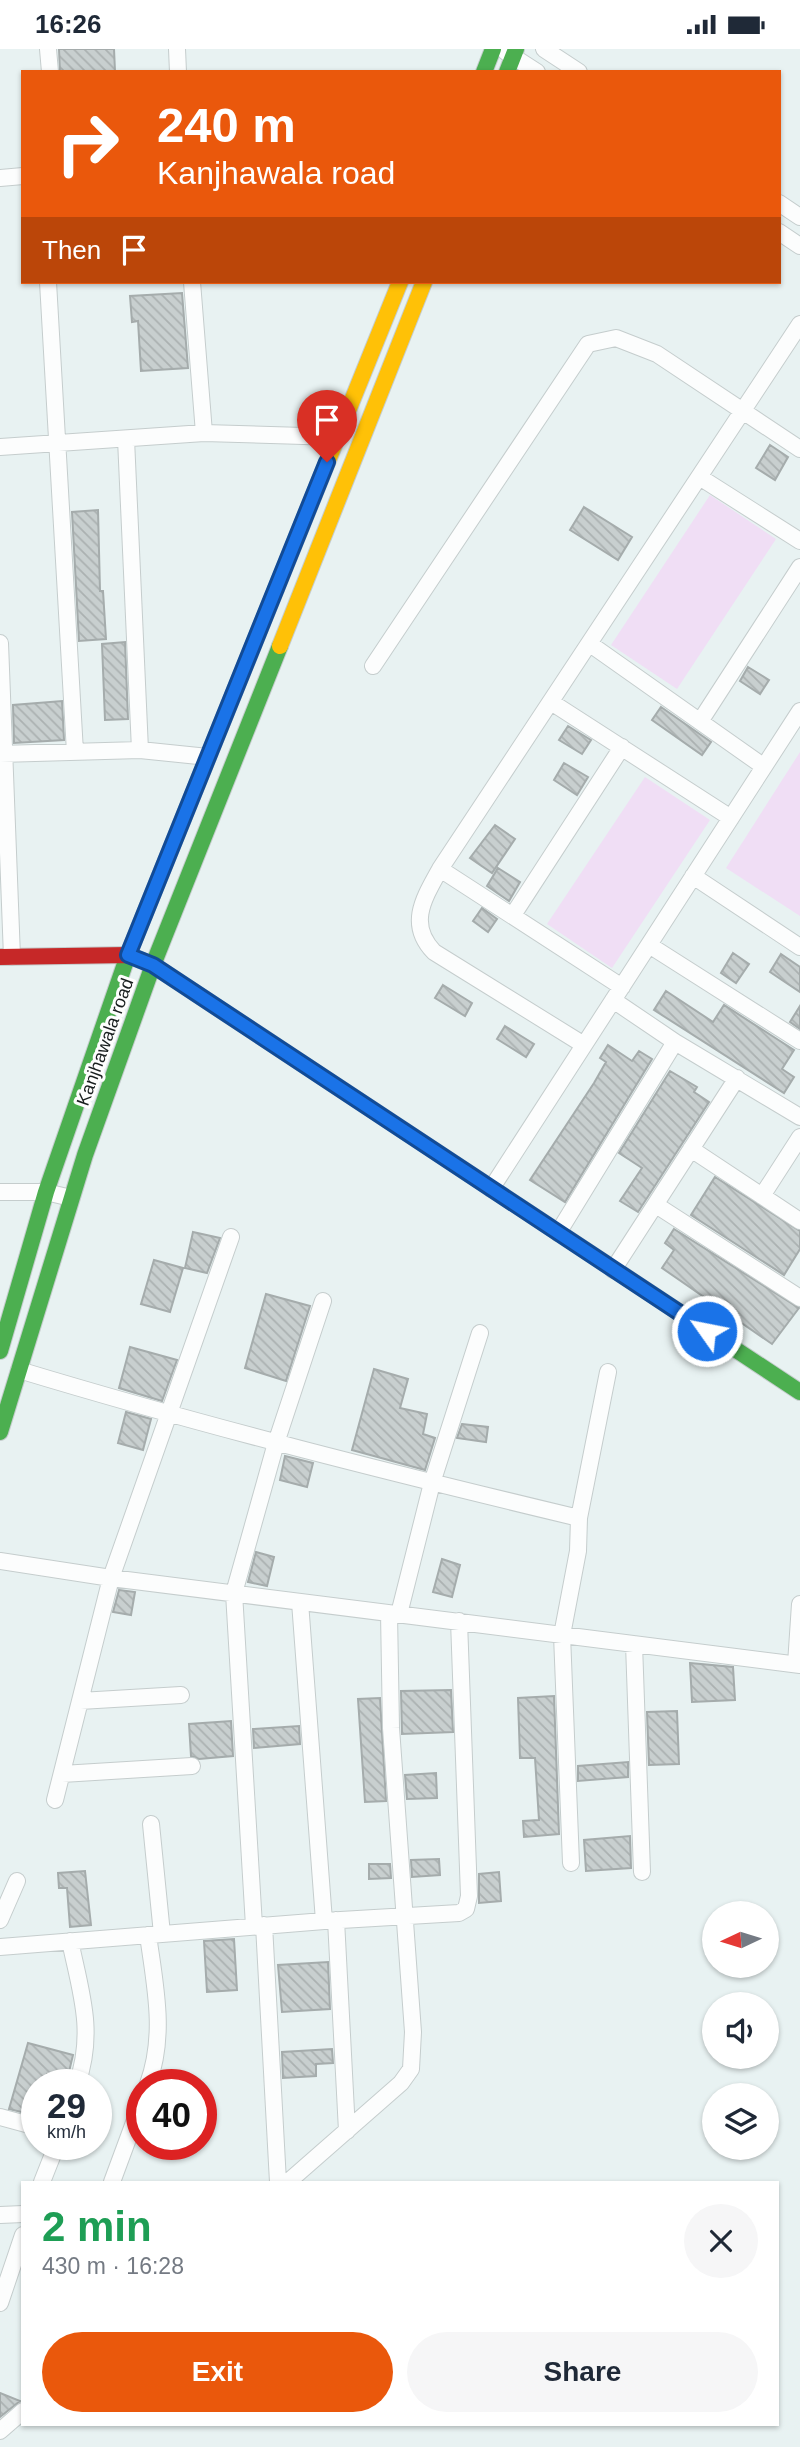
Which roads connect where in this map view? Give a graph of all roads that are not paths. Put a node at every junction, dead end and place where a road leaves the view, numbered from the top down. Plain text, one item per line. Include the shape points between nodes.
1 (48, 49) edge
2 (177, 49) edge
3 (493, 49) edge
4 (544, 49) edge
5 (509, 56) edge
6 (50, 70) edge
7 (178, 70) edge
8 (485, 70) edge
9 (534, 70) edge
10 (576, 70) edge
11 (21, 176) edge
12 (0, 178) edge
13 (781, 204) edge
14 (800, 217) edge
15 (781, 233) edge
16 (800, 246) edge
17 (48, 284) edge
18 (192, 284) edge
19 (399, 284) edge
20 (423, 284) edge
21 (800, 324) edge
22 (742, 410) junction
23 (204, 433) junction
24 (337, 437) junction
25 (126, 439) junction
26 (57, 442) junction
27 (0, 447) edge
28 (800, 449) edge
29 (701, 478) junction
30 (800, 541) edge
31 (800, 567) edge
32 (0, 643) edge
33 (590, 644) junction
34 (0, 654) edge
35 (373, 666) dead end
36 (551, 702) junction
37 (800, 711) edge
38 (701, 720) junction
39 (622, 747) junction
40 (140, 750) junction
41 (75, 752) junction
42 (1, 754) edge
43 (208, 757) junction
44 (763, 766) junction
45 (731, 818) junction
46 (440, 869) junction
47 (693, 876) junction
48 (513, 915) junction
49 (649, 945) junction
50 (800, 947) edge
51 (128, 955) junction
52 (6, 957) edge
53 (153, 965) junction
54 (617, 994) junction
55 (800, 1041) edge
56 (675, 1042) junction
57 (584, 1045) junction
58 (737, 1078) junction
59 (800, 1117) edge
60 (800, 1137) edge
61 (691, 1149) junction
62 (491, 1189) junction
63 (0, 1192) edge
64 (46, 1192) junction
65 (762, 1196) junction
66 (71, 1198) junction
67 (656, 1205) junction
68 (800, 1221) edge
69 (558, 1233) junction
70 (231, 1237) dead end
71 (614, 1270) junction
72 (800, 1299) edge
73 (323, 1301) dead end
74 (480, 1333) dead end
75 (0, 1351) edge
76 (19, 1370) junction
77 (608, 1372) dead end
78 (800, 1392) edge
79 (167, 1415) junction
80 (0, 1432) edge
81 (276, 1443) junction
82 (432, 1483) junction
83 (579, 1518) junction
84 (0, 1561) edge
85 (111, 1578) junction
86 (234, 1593) junction
87 (300, 1602) junction
88 (800, 1604) edge
89 (394, 1614) junction
90 (459, 1621) junction
91 (562, 1635) junction
92 (634, 1644) junction
93 (798, 1665) edge
94 (181, 1695) dead end
95 (80, 1701) junction
96 (192, 1766) dead end
97 (62, 1774) junction
98 (55, 1800) dead end
99 (151, 1824) dead end
100 (571, 1863) dead end
101 (642, 1872) dead end
102 (17, 1881) dead end
103 (406, 1917) junction
104 (0, 1920) edge
105 (330, 1920) junction
106 (259, 1926) junction
107 (155, 1934) junction
108 (70, 1941) junction
109 (0, 1947) edge
110 (81, 2069) edge
111 (153, 2069) edge
112 (0, 2117) edge
113 (21, 2123) edge
114 (347, 2131) junction
115 (126, 2144) edge
116 (51, 2160) edge
117 (42, 2181) edge
118 (112, 2181) edge
119 (278, 2181) edge
120 (289, 2181) edge
121 (0, 2214) edge
122 (21, 2214) edge
123 (21, 2241) edge
124 (0, 2303) edge
125 (21, 2413) edge
126 (0, 2431) edge

1 - 6 street
2 - 7 street
3 - 8 main road
4 - 10 street
5 - 9 street
11 - 12 street
13 - 14 street
15 - 16 street
17 - 26 street
18 - 23 street
19 - 24 main road, Kanjhawala road
20 - 53 main road, Kanjhawala road
21 - 22 street
22 - 28 street
22 - 29 street
22 - 35 street via 628,341 603,338 588,344
23 - 24 street
23 - 25 street
24 - 43 main road, Kanjhawala road
25 - 26 street
25 - 40 street
26 - 27 street
26 - 41 street
29 - 30 street
29 - 33 street
31 - 38 street
32 - 34 street
33 - 36 street
33 - 38 street
34 - 42 street
36 - 39 street
36 - 46 street
37 - 44 street
38 - 44 street
39 - 45 street
39 - 48 street
40 - 41 street
40 - 43 street
41 - 42 street
42 - 52 street
43 - 51 main road, Kanjhawala road
44 - 45 street
45 - 47 street
46 - 48 street
46 - 57 street via 421,904 418,919 425,942
47 - 49 street
47 - 50 street
48 - 54 street
49 - 54 street
49 - 55 street
51 - 52 main road
51 - 53 main road
51 - 64 main road, Kanjhawala road
53 - 62 main road
53 - 66 main road, Kanjhawala road
54 - 56 street
54 - 57 street
56 - 58 street
56 - 69 street
57 - 62 street
58 - 59 street
58 - 61 street
60 - 65 street
61 - 65 street
61 - 67 street
62 - 69 main road
63 - 64 street
64 - 66 street
64 - 75 main road, Kanjhawala road
65 - 68 street
66 - 76 main road, Kanjhawala road
67 - 71 street
67 - 72 street
69 - 71 main road
70 - 79 street
71 - 78 main road
73 - 81 street
74 - 82 street
76 - 79 street
76 - 80 main road, Kanjhawala road
77 - 83 street
79 - 81 street
79 - 85 street
81 - 82 street
81 - 86 street
82 - 83 street
82 - 89 street
83 - 91 street via 578,1551
84 - 85 street
85 - 86 street
85 - 95 street
86 - 87 street
86 - 106 street
87 - 89 street
87 - 105 street
88 - 93 street
89 - 90 street
89 - 103 street via 391,1728
90 - 91 street
90 - 103 street via 469,1896 466,1909 459,1913
91 - 92 street
91 - 100 street
92 - 93 street
92 - 101 street
94 - 95 street
95 - 97 street
96 - 97 street
97 - 98 street
99 - 107 street
102 - 104 street
103 - 105 street
103 - 114 street via 411,2069
105 - 106 street
105 - 114 street
106 - 107 street
106 - 119 street
107 - 108 street
107 - 111 street via 159,2035
108 - 109 street
108 - 110 street via 88,2025
112 - 113 street
114 - 120 street
115 - 118 street
116 - 117 street
121 - 122 street
123 - 124 street
125 - 126 street

